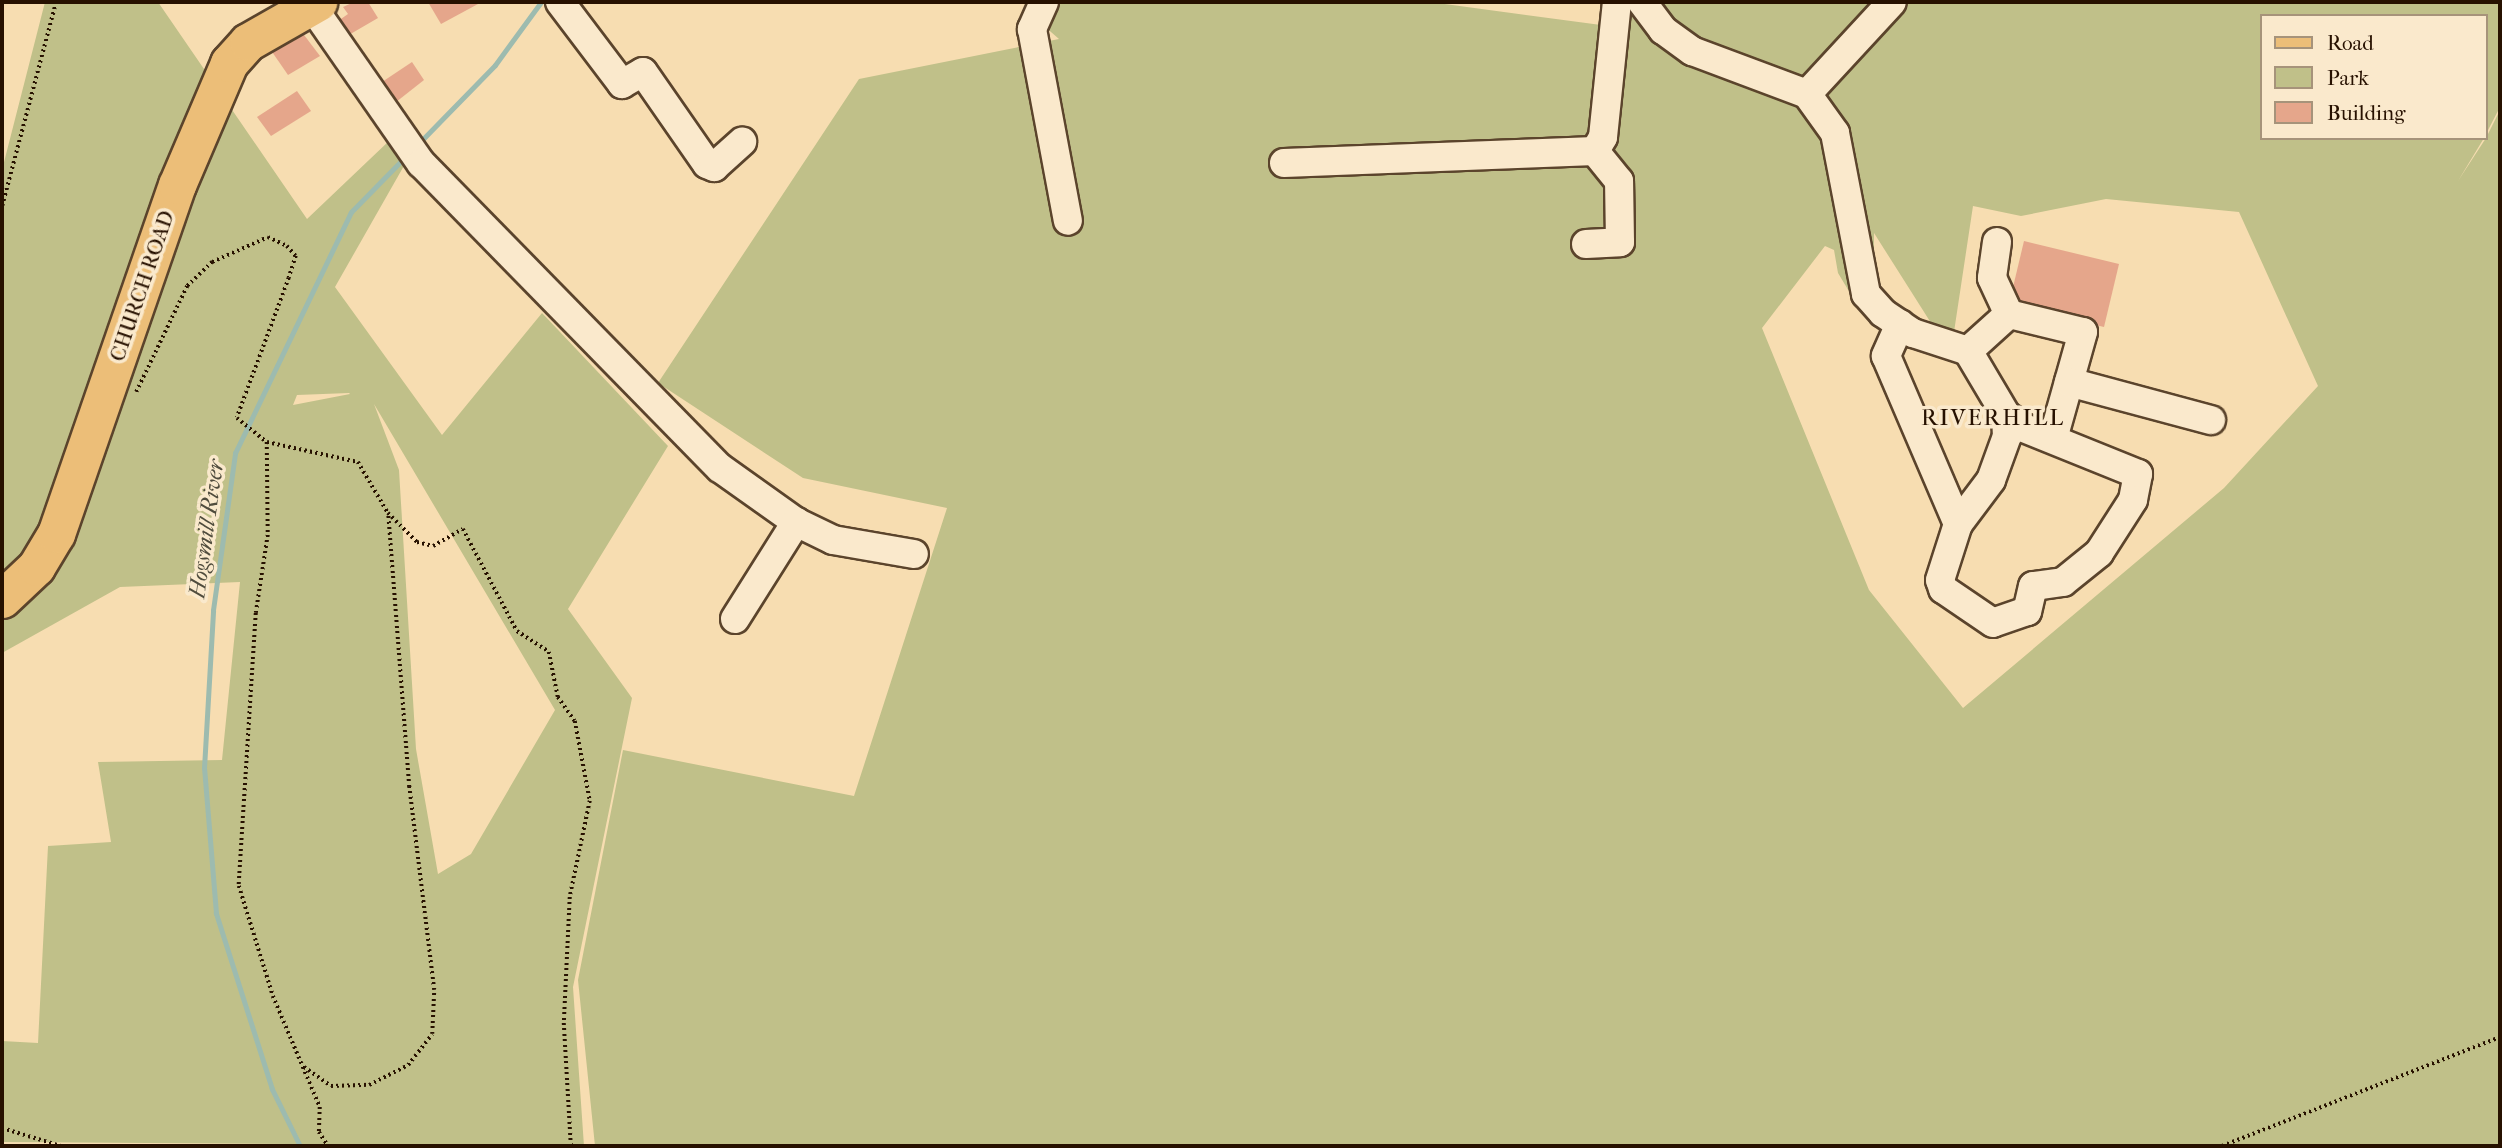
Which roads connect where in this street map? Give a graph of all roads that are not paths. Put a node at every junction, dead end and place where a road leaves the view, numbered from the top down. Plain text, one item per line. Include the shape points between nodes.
1 (1044, 2) edge
2 (1617, 2) edge
3 (1642, 2) edge
4 (1892, 2) edge
5 (314, 4) edge
6 (566, 10) edge
7 (1807, 94) junction
8 (742, 142) dead end
9 (1595, 151) junction
10 (1284, 163) dead end
11 (1068, 221) dead end
12 (1997, 242) dead end
13 (1586, 244) dead end
14 (2009, 314) junction
15 (1900, 324) junction
16 (1968, 351) junction
17 (2069, 382) junction
18 (2006, 415) junction
19 (2211, 420) dead end
20 (2053, 439) junction
21 (796, 522) junction
22 (1958, 524) junction
23 (914, 554) dead end
24 (2, 599) edge
25 (736, 619) dead end

1 - 11 street via 1032,29
2 - 9 street via 1603,137
3 - 7 street via 1663,30 1703,57
4 - 7 street via 1853,51
5 - 21 street via 384,119 421,163 720,468
5 - 24 main road, CHURCH ROAD via 248,42 229,63 177,185 56,534 36,567
6 - 8 street via 622,84 643,72 707,164 715,167
7 - 15 street via 1836,133 1846,164 1866,294
9 - 10 street
9 - 13 street via 1619,181 1620,242
12 - 14 street via 1992,278
14 - 16 street
14 - 17 street via 2083,332
15 - 16 street
15 - 22 street via 1886,356
16 - 18 street
17 - 19 street
17 - 20 street
18 - 20 street
18 - 22 street via 2007,436 1991,480
20 - 22 street via 2138,474 2133,500 2099,553 2063,582 2033,586 2027,611 1993,623 1943,589 1940,580
21 - 23 street via 833,540
21 - 25 street

